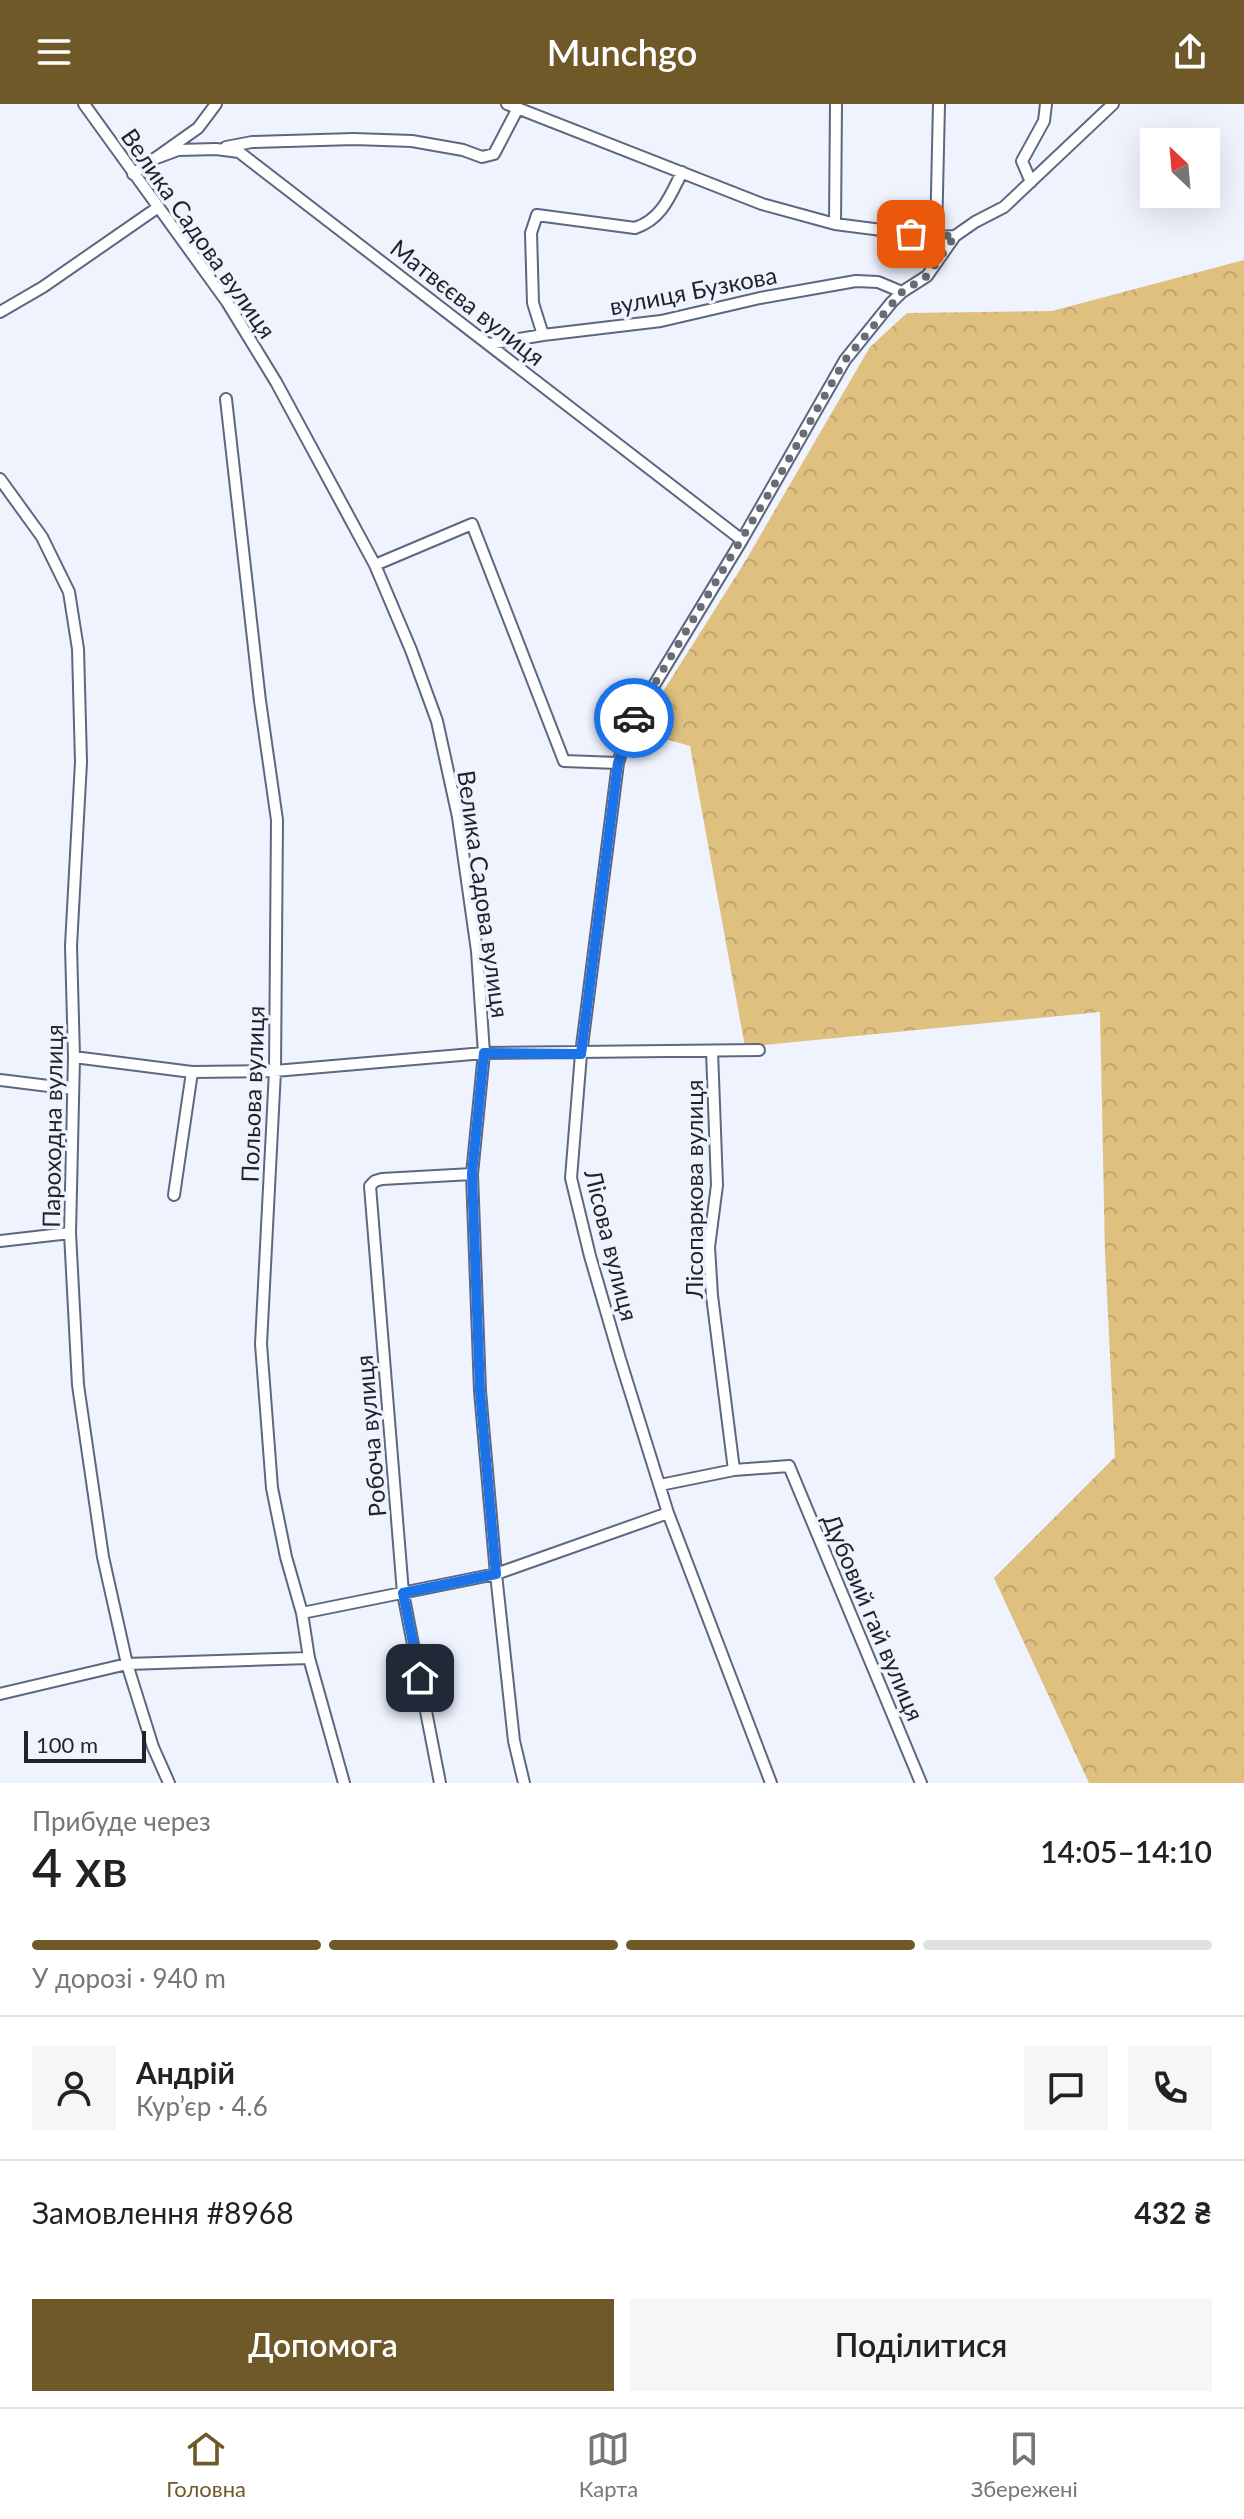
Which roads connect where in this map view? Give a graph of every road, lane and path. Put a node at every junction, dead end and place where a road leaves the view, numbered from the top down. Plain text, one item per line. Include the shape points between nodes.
1 (84, 104) edge
2 (216, 104) edge
3 (836, 104) edge
4 (939, 104) edge
5 (1046, 104) edge
6 (1113, 104) edge
7 (513, 106) edge
8 (216, 149) junction
9 (151, 160) junction
10 (682, 172) junction
11 (133, 174) junction
12 (1031, 182) junction
13 (157, 208) junction
14 (835, 224) junction
15 (955, 236) junction
16 (936, 237) junction
17 (902, 292) junction
18 (0, 312) edge
19 (543, 335) junction
20 (489, 344) junction
21 (226, 399) dead end
22 (0, 479) edge
23 (742, 540) junction
24 (375, 565) junction
25 (618, 763) junction
26 (759, 1050) dead end
27 (712, 1051) junction
28 (484, 1053) junction
29 (581, 1054) junction
30 (74, 1057) junction
31 (275, 1071) junction
32 (192, 1072) junction
33 (0, 1080) edge
34 (73, 1089) junction
35 (472, 1174) junction
36 (174, 1195) dead end
37 (70, 1233) junction
38 (0, 1241) edge
39 (734, 1470) junction
40 (660, 1485) junction
41 (668, 1513) junction
42 (496, 1574) junction
43 (403, 1593) junction
44 (302, 1613) junction
45 (309, 1658) junction
46 (127, 1664) junction
47 (0, 1694) edge
48 (169, 1783) edge
49 (344, 1783) edge
50 (440, 1783) edge
51 (524, 1783) edge
52 (771, 1783) edge
53 (921, 1783) edge

1 - 11 street, Велика Садова вулиця
2 - 9 street via 198,128
3 - 14 street
4 - 16 street
5 - 12 street via 1044,121 1022,161
6 - 12 street, Лісова вулиця
7 - 8 street via 494,154 482,157 412,141 354,139 252,142
7 - 10 street
8 - 9 street, Матвєєва вулиця via 178,150
8 - 20 street, Матвєєва вулиця via 239,152
9 - 11 street
10 - 14 street via 762,204
10 - 19 street via 664,207 635,228 537,215 531,233 533,303
11 - 13 street, Велика Садова вулиця
12 - 15 street, Лісова вулиця via 1004,207
13 - 18 street
13 - 24 street, Велика Садова вулиця via 276,382
14 - 16 street
15 - 16 street
15 - 17 street, Лісова вулиця via 927,276
17 - 19 street, вулиця Бузкова via 878,282 856,281 661,321
17 - 23 street, Лісова вулиця via 845,360
19 - 20 street, вулиця Бузкова
20 - 23 street, Матвєєва вулиця
21 - 31 street, Польова вулиця via 277,820
22 - 30 street, Пароходна вулиця via 42,537 69,592 78,649 81,762 71,946
23 - 25 street, Лісова вулиця via 630,725
24 - 25 street via 472,524 564,761
24 - 28 street, Велика Садова вулиця via 437,721 477,951
25 - 29 street, Лісова вулиця
26 - 27 street
27 - 29 street
27 - 39 street, Лісопаркова вулиця via 717,1185 709,1247
28 - 29 street
28 - 31 street
28 - 35 street, Велика Садова вулиця
29 - 40 street, Лісова вулиця via 571,1178
30 - 32 street
30 - 34 street, Пароходна вулиця
31 - 32 street
31 - 44 street, Польова вулиця via 261,1344 272,1488
32 - 36 street
33 - 34 street
34 - 37 street, Пароходна вулиця
35 - 42 street, Велика Садова вулиця via 480,1391
35 - 43 street, Робоча вулиця via 382,1179 370,1186
37 - 38 street
37 - 46 street, Пароходна вулиця via 78,1385 103,1557
39 - 40 street
39 - 53 street, Дубовий гай вулиця via 789,1466
40 - 41 street, Лісова вулиця
41 - 42 street
41 - 52 street, Лісова вулиця
42 - 43 street
42 - 51 street, Велика Садова вулиця via 514,1741
43 - 44 street
43 - 50 street, Робоча вулиця
44 - 45 street, Польова вулиця
45 - 46 street
45 - 49 street, Польова вулиця
46 - 47 street
46 - 48 street, Пароходна вулиця

